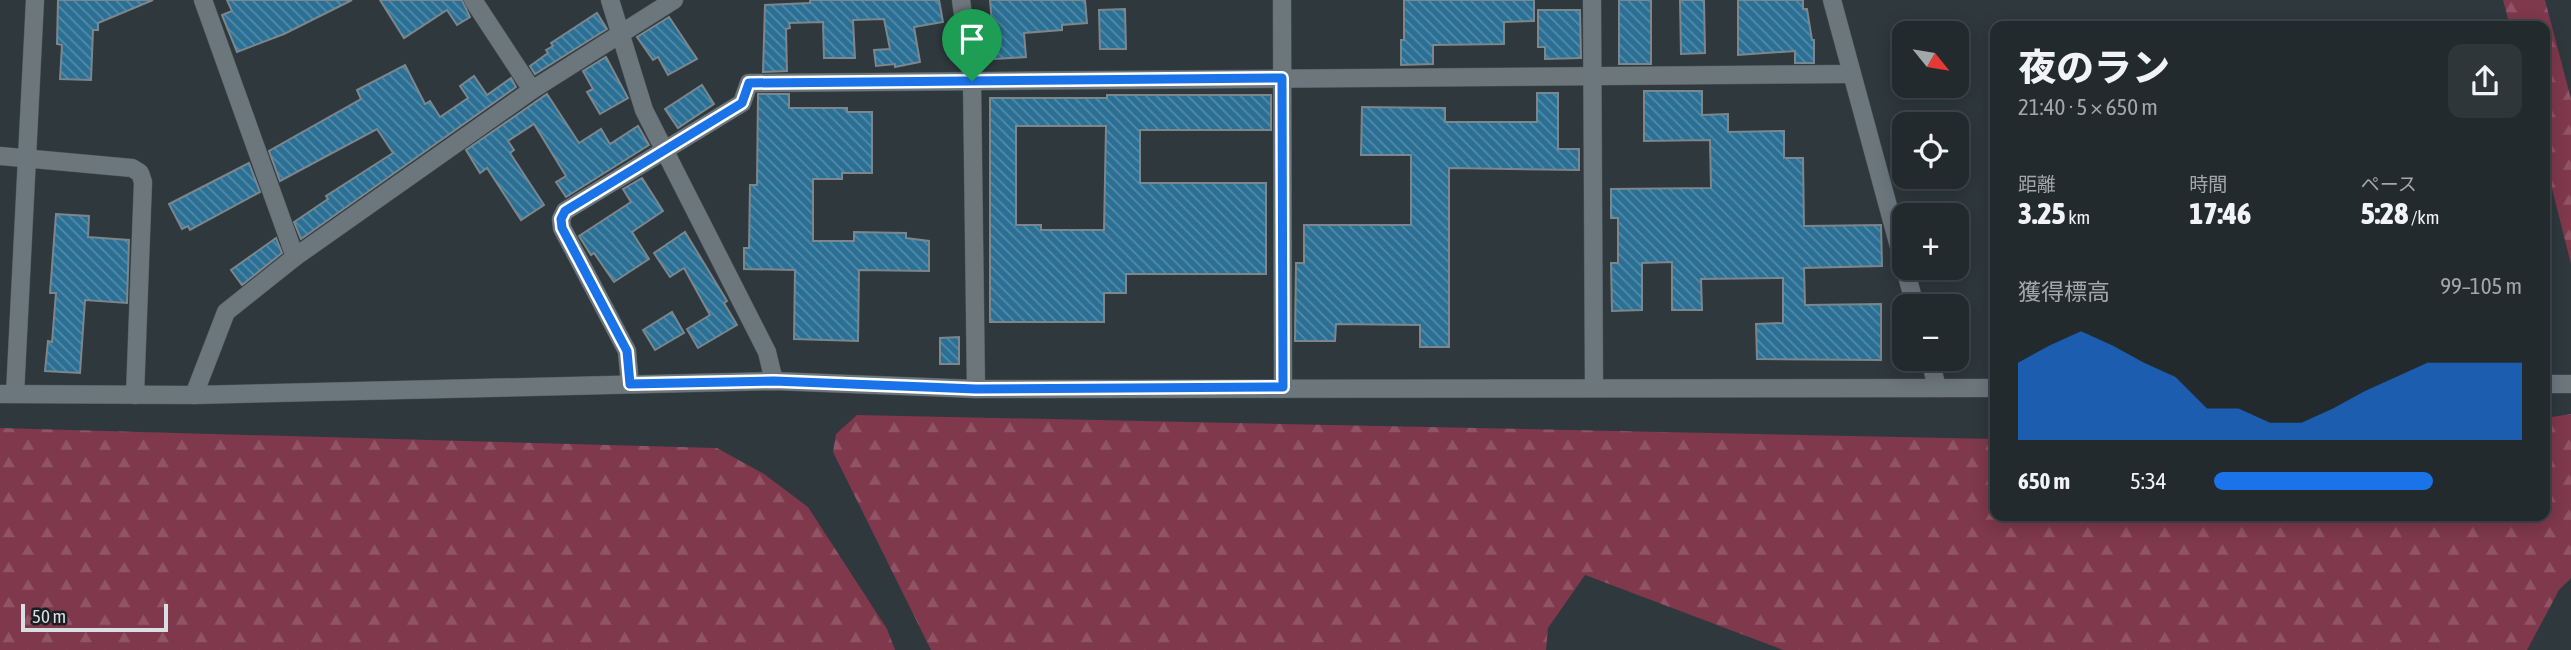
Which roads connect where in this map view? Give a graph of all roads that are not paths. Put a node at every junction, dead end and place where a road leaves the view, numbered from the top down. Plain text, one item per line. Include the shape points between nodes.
1 (35, 0) edge
2 (203, 0) edge
3 (473, 0) edge
4 (610, 0) edge
5 (674, 0) edge
6 (961, 0) edge
7 (1282, 0) edge
8 (1592, 0) edge
9 (1832, 0) edge
10 (621, 35) junction
11 (1852, 74) junction
12 (1592, 76) junction
13 (1282, 78) junction
14 (972, 81) junction
15 (532, 90) junction
16 (663, 152) junction
17 (0, 156) edge
18 (26, 158) junction
19 (1892, 222) edge
20 (295, 257) junction
21 (1933, 371) edge
22 (774, 381) junction
23 (630, 384) junction
24 (2550, 384) edge
25 (2571, 384) edge
26 (1283, 387) junction
27 (1594, 387) junction
28 (1937, 387) junction
29 (1990, 388) edge
30 (976, 389) junction
31 (8, 394) edge
32 (135, 395) junction
33 (194, 395) junction

1 - 18 street
2 - 20 street
3 - 15 street
4 - 10 street
5 - 10 street
6 - 14 street
7 - 13 street
8 - 12 street
9 - 11 street
10 - 15 street
10 - 16 street via 639,98
11 - 12 street
11 - 19 street
12 - 13 street
12 - 27 street
13 - 14 street
13 - 26 street
14 - 16 street via 749,83 742,103
14 - 30 street
15 - 20 street
16 - 22 street via 767,352
16 - 23 street via 565,211 561,219 627,351
17 - 18 street
18 - 31 street
18 - 32 street via 132,168 140,173
20 - 33 street via 226,312
21 - 28 street
22 - 23 street
22 - 30 street
23 - 33 street
24 - 25 street
26 - 27 street
26 - 30 street
27 - 28 street
28 - 29 street
31 - 32 street
32 - 33 street

